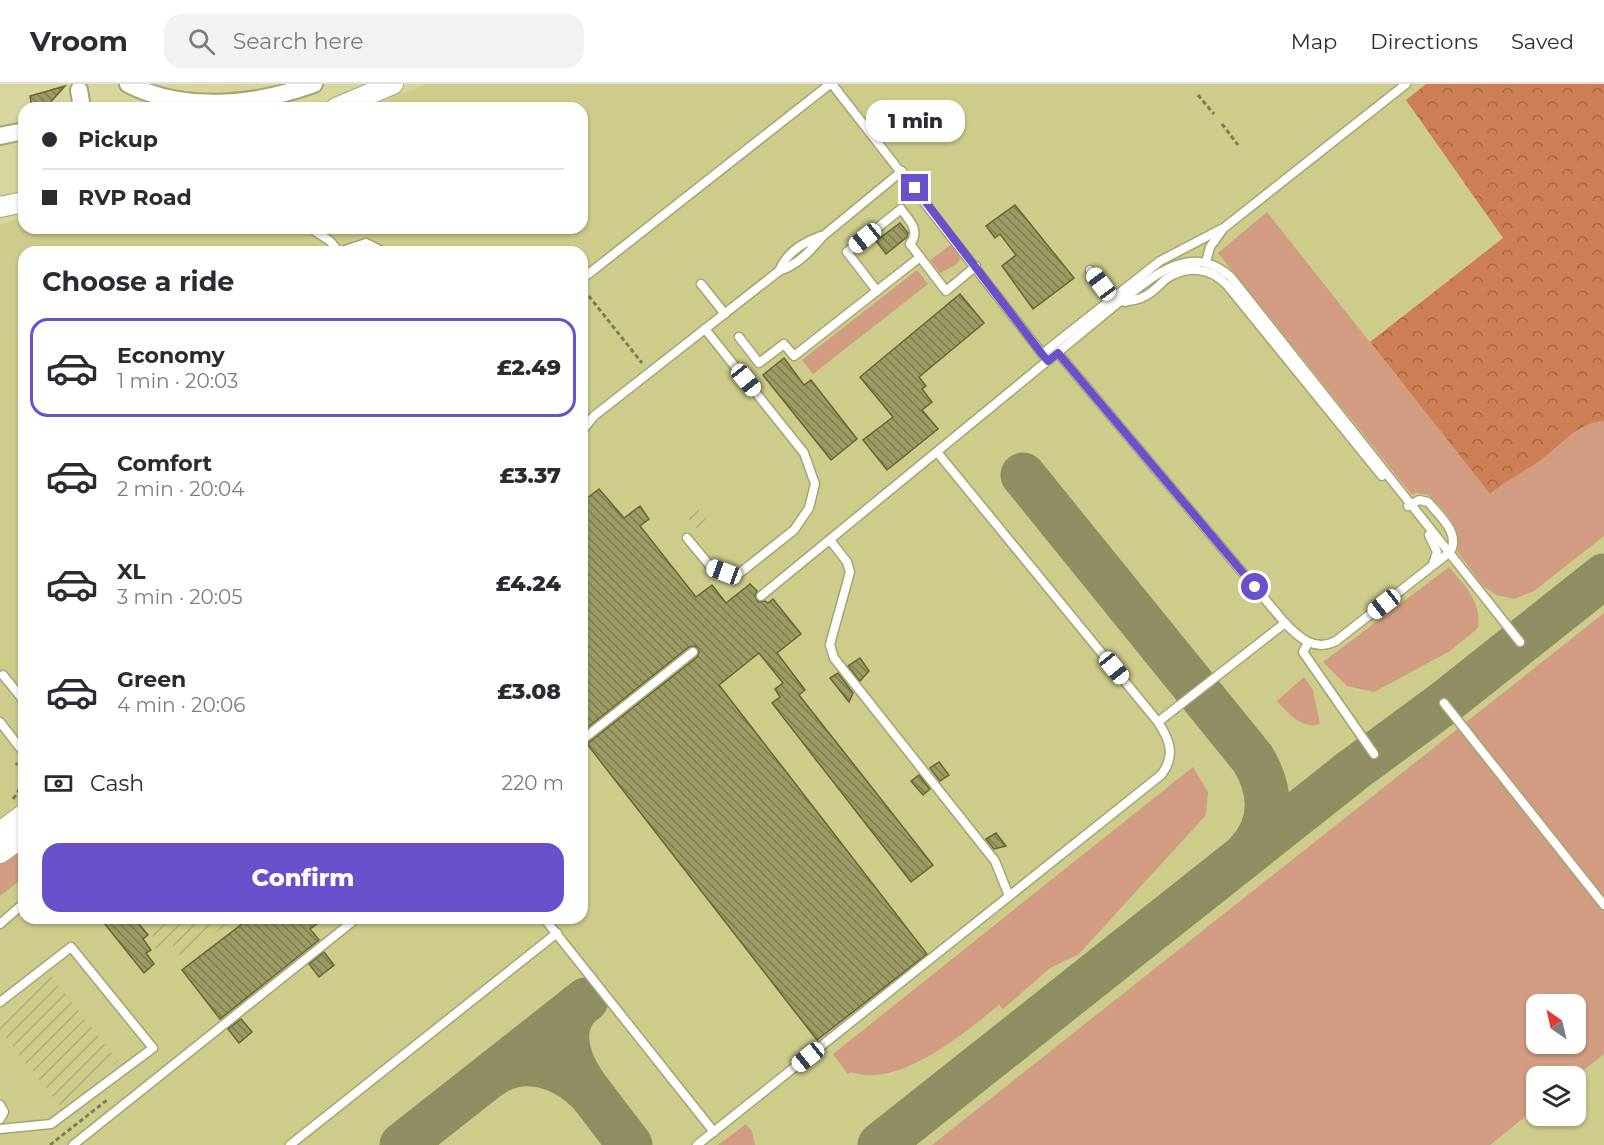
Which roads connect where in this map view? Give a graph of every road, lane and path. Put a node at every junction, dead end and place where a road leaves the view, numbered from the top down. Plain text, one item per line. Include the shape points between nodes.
1 (128, 84) edge
2 (314, 84) edge
3 (393, 84) edge
4 (831, 84) edge
5 (1406, 84) edge
6 (79, 90) dead end
7 (1198, 95) dead end
8 (81, 102) edge
9 (200, 102) edge
10 (264, 102) edge
11 (350, 102) edge
12 (1214, 114) dead end
13 (1222, 124) dead end
14 (18, 132) edge
15 (0, 136) edge
16 (1238, 145) dead end
17 (902, 171) junction
18 (18, 203) edge
19 (0, 207) edge
20 (1225, 227) junction
21 (319, 234) edge
22 (334, 246) edge
23 (357, 246) edge
24 (372, 246) edge
25 (920, 257) junction
26 (1206, 262) junction
27 (976, 266) junction
28 (1090, 270) dead end
29 (588, 274) edge
30 (701, 284) dead end
31 (877, 291) junction
32 (588, 295) edge
33 (1115, 300) junction
34 (725, 314) junction
35 (705, 329) junction
36 (739, 337) dead end
37 (1058, 353) junction
38 (1045, 358) junction
39 (643, 364) dead end
40 (588, 424) edge
41 (938, 452) junction
42 (1409, 505) junction
43 (687, 538) dead end
44 (830, 540) junction
45 (1450, 552) junction
46 (1431, 567) junction
47 (761, 596) dead end
48 (1285, 623) junction
49 (1308, 642) junction
50 (1521, 642) dead end
51 (693, 652) dead end
52 (3, 675) dead end
53 (18, 694) edge
54 (1444, 703) dead end
55 (0, 722) edge
56 (1158, 722) junction
57 (588, 735) edge
58 (18, 744) edge
59 (1374, 754) dead end
60 (18, 789) edge
61 (6, 805) dead end
62 (18, 818) edge
63 (0, 832) edge
64 (18, 840) edge
65 (0, 853) edge
66 (1009, 896) junction
67 (1604, 905) edge
68 (18, 908) edge
69 (0, 924) edge
70 (349, 924) edge
71 (549, 924) edge
72 (557, 933) junction
73 (0, 1002) edge
74 (0, 1105) edge
75 (0, 1119) edge
76 (0, 1129) edge
77 (714, 1132) junction
78 (73, 1145) edge
79 (290, 1145) edge
80 (697, 1145) edge

1 - 9 street via 179,101
2 - 10 street
3 - 11 street
4 - 17 lane
4 - 29 lane
5 - 20 lane
6 - 8 street
7 - 12 path
13 - 16 path
14 - 15 street
17 - 27 lane
17 - 34 lane via 823,236 807,241 783,260 779,271
18 - 19 street
20 - 26 lane via 1210,247
20 - 33 lane via 1160,261
21 - 22 lane
23 - 24 lane
25 - 27 lane via 946,291
25 - 31 lane
25 - 31 lane via 910,244 915,229 901,209 847,252
26 - 33 lane via 1170,266
26 - 42 lane via 1230,276
27 - 38 lane
28 - 33 lane
30 - 34 lane
31 - 36 lane via 794,356 784,344 759,363
32 - 39 path
33 - 37 lane
33 - 38 lane
33 - 42 lane via 1145,297 1183,271 1214,273
34 - 35 lane
35 - 40 lane
35 - 43 lane via 804,453 815,484 809,508 794,530 736,576 711,567
37 - 38 lane
37 - 48 lane
38 - 41 lane
41 - 44 lane
41 - 56 lane
42 - 45 lane
42 - 45 lane via 1419,500 1428,502 1453,537
42 - 46 lane via 1436,544
44 - 47 lane
44 - 66 lane via 850,572 830,645 834,658 994,861
45 - 46 lane
45 - 50 lane
46 - 49 lane via 1336,641 1324,645
48 - 49 lane
48 - 56 lane
49 - 59 lane via 1303,652
51 - 57 lane
52 - 53 lane
54 - 67 lane
55 - 58 lane
56 - 66 lane via 1170,747 1168,766 1161,775
60 - 61 path
62 - 63 street
64 - 65 street
66 - 77 lane
68 - 69 lane
70 - 78 lane
71 - 72 lane
72 - 77 lane
72 - 79 lane
73 - 76 lane via 71,947 153,1048 51,1124
74 - 75 lane via 4,1112
77 - 80 lane

